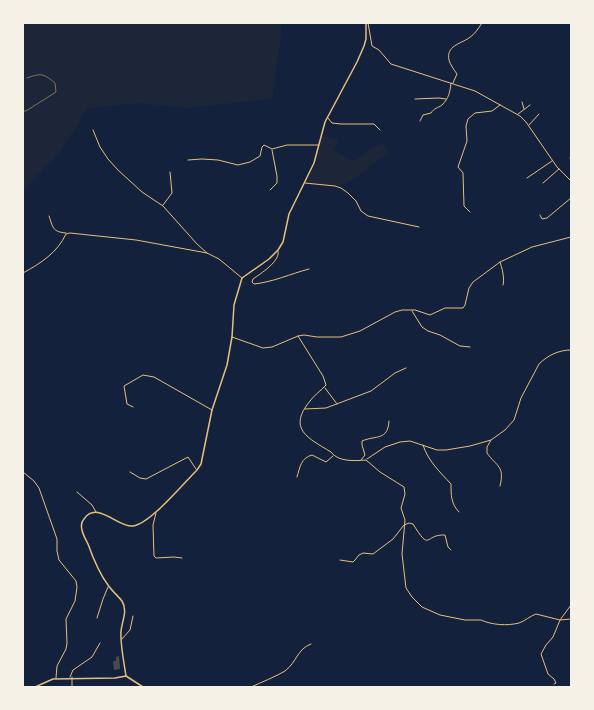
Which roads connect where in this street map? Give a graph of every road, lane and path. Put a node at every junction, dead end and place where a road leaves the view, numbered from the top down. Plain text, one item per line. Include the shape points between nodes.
1 (367, 23) edge
2 (482, 23) edge
3 (27, 78) dead end
4 (451, 82) junction
5 (453, 83) junction
6 (415, 99) dead end
7 (446, 99) junction
8 (522, 102) dead end
9 (501, 104) junction
10 (530, 105) dead end
11 (524, 109) junction
12 (23, 111) edge
13 (539, 114) dead end
14 (518, 115) junction
15 (328, 117) junction
16 (420, 122) dead end
17 (528, 125) junction
18 (93, 130) dead end
19 (380, 130) dead end
20 (319, 145) junction
21 (272, 149) junction
22 (570, 158) edge
23 (188, 160) dead end
24 (571, 160) edge
25 (552, 161) junction
26 (559, 169) junction
27 (170, 172) dead end
28 (527, 178) dead end
29 (571, 181) edge
30 (305, 183) junction
31 (543, 183) dead end
32 (270, 190) dead end
33 (571, 198) edge
34 (163, 206) junction
35 (470, 212) dead end
36 (540, 215) dead end
37 (49, 216) dead end
38 (419, 227) dead end
39 (66, 234) junction
40 (571, 237) edge
41 (278, 250) junction
42 (207, 253) junction
43 (500, 262) junction
44 (309, 269) dead end
45 (23, 273) edge
46 (242, 278) junction
47 (503, 285) dead end
48 (411, 310) junction
49 (298, 336) junction
50 (232, 337) junction
51 (470, 347) dead end
52 (571, 350) edge
53 (406, 368) dead end
54 (324, 388) junction
55 (338, 404) junction
56 (133, 407) dead end
57 (304, 409) junction
58 (212, 410) junction
59 (390, 421) dead end
60 (491, 440) junction
61 (423, 444) junction
62 (333, 456) junction
63 (361, 460) junction
64 (366, 460) junction
65 (197, 470) junction
66 (23, 472) edge
67 (130, 472) dead end
68 (297, 477) dead end
69 (500, 486) dead end
70 (77, 492) dead end
71 (96, 512) junction
72 (156, 512) junction
73 (459, 512) dead end
74 (404, 525) junction
75 (451, 550) dead end
76 (182, 558) dead end
77 (340, 560) dead end
78 (109, 587) junction
79 (571, 605) edge
80 (133, 616) dead end
81 (97, 618) dead end
82 (571, 619) edge
83 (560, 620) junction
84 (122, 640) junction
85 (100, 643) dead end
86 (312, 644) dead end
87 (126, 676) junction
88 (71, 677) junction
89 (56, 678) junction
90 (554, 684) dead end
91 (35, 687) edge
92 (72, 687) edge
93 (143, 687) edge
94 (251, 687) edge

1 - 4 street via 372,46 391,64
1 - 15 street via 364,46
2 - 5 street via 475,33 449,52 449,60 457,74
3 - 12 path via 40,74 46,76 55,83 56,92
4 - 5 street
4 - 7 street via 450,93
5 - 9 street
6 - 7 street
7 - 16 street via 431,113 423,115
8 - 11 street
9 - 14 street
9 - 35 street via 492,111 475,113 468,119 467,141 458,167 463,173 464,206
10 - 11 street
11 - 14 street
13 - 17 street
14 - 17 street
15 - 19 street via 332,123 374,124
15 - 20 street
17 - 25 street
18 - 34 street via 108,159 142,192
20 - 21 street via 287,145
20 - 30 street
21 - 23 street via 264,145 258,159 238,165 218,160
21 - 32 street via 277,176
22 - 24 street
25 - 26 street
25 - 28 street
26 - 29 street
26 - 31 street
27 - 34 street via 172,193
30 - 38 street via 341,188 368,216
30 - 41 street via 289,214 283,242
33 - 36 street via 547,218 542,219
34 - 42 street
37 - 39 street via 54,230
39 - 42 street via 136,240
39 - 45 street via 63,241 45,260
40 - 43 street via 532,247
41 - 44 street via 278,257 253,279 254,284 268,283
41 - 46 street via 269,260
42 - 46 street via 219,259
43 - 47 street via 504,277
43 - 48 street via 473,282 463,308 445,308 430,315
46 - 50 street via 234,305
48 - 49 street via 395,312 360,331 341,337
48 - 51 street via 422,327 428,331 460,346
49 - 50 street via 263,348
49 - 54 street via 323,376 326,385
50 - 58 street via 227,365
52 - 60 street via 561,350 539,364 521,398 514,420
53 - 55 street via 371,391
54 - 55 street
54 - 57 street
55 - 57 street via 326,408
56 - 58 street via 126,404 124,386 143,375 154,377
57 - 62 street via 299,421 301,431
58 - 65 street via 202,459
59 - 63 street via 384,436 362,441 366,455
60 - 61 street via 446,450 437,450
60 - 69 street via 487,453 502,472
61 - 64 street via 410,440 400,442 385,447
61 - 73 street via 432,463 451,484 454,507
62 - 63 street
62 - 68 street via 326,462 312,455 306,456
63 - 64 street
64 - 74 street via 404,487 405,494 400,508 405,520
65 - 67 street via 188,457 146,479
65 - 72 street
66 - 89 street via 39,488 57,539 59,560 76,581 77,587 75,601 66,619 67,644 57,666
70 - 71 street
71 - 72 street via 133,526 142,524
71 - 78 street via 84,517 81,523 82,530
72 - 76 street via 153,525 154,556
74 - 75 street via 414,524 425,541 445,535
74 - 77 street via 393,539 373,554 363,553 353,562
74 - 83 street via 402,554 406,588 422,607 448,618 481,620 502,625 520,622 536,614
78 - 81 street
78 - 84 street via 122,602 125,610
79 - 83 street
80 - 84 street via 130,630
82 - 83 street
83 - 90 street via 553,637 541,654 548,674 556,683
84 - 87 street
85 - 88 street via 92,657 73,670
86 - 94 street via 301,649 285,671
87 - 88 street
87 - 93 street
88 - 89 street
88 - 92 street
89 - 91 street

